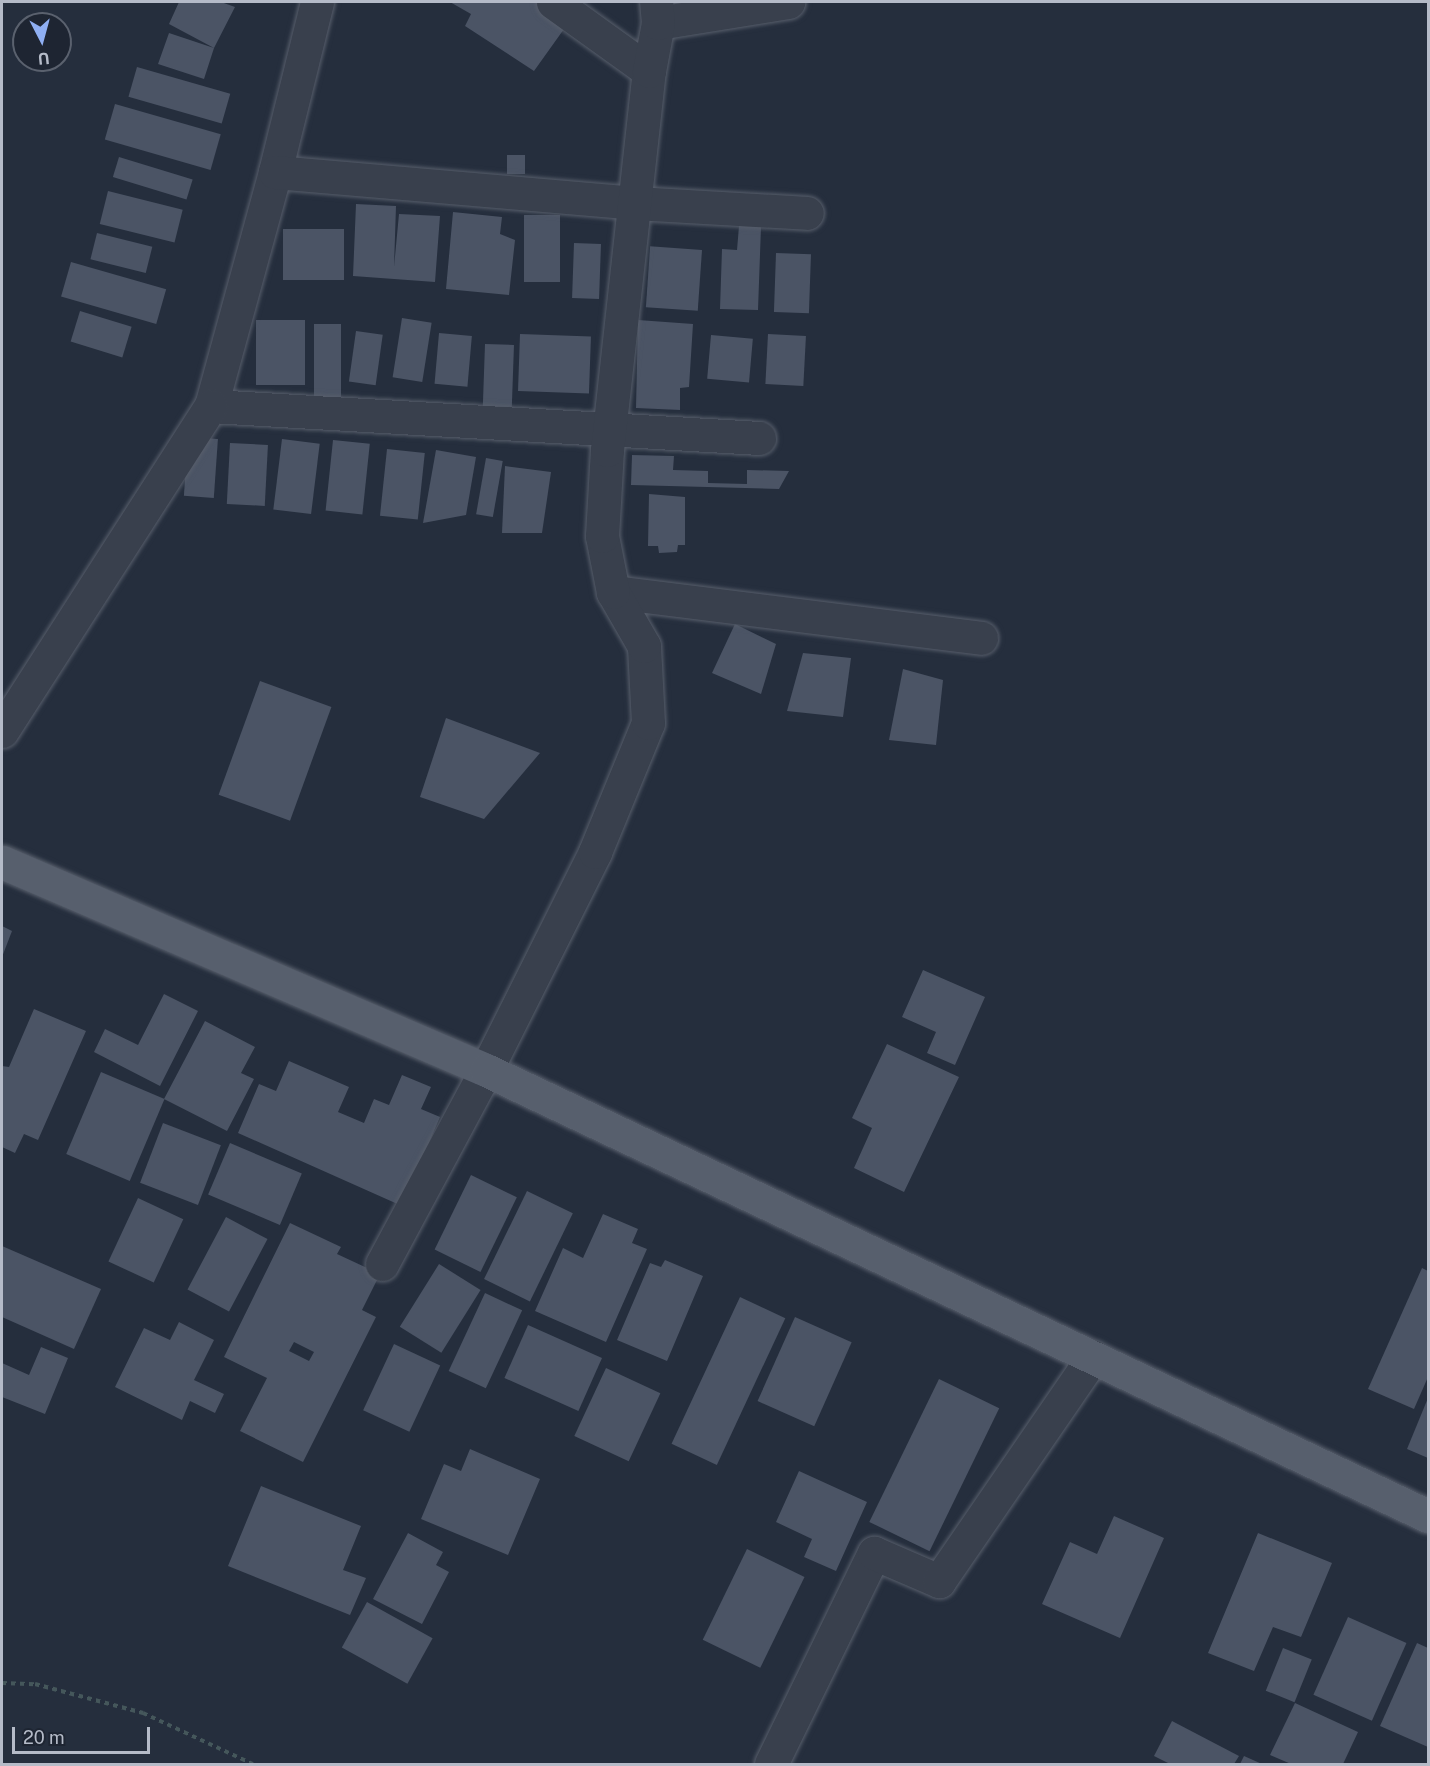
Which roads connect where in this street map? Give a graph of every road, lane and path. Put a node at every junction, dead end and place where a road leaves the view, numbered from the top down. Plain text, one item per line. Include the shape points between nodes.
1 (317, 2) edge
2 (553, 2) edge
3 (788, 2) edge
4 (657, 12) edge
5 (649, 71) junction
6 (275, 172) junction
7 (635, 203) junction
8 (807, 213) dead end
9 (211, 405) junction
10 (610, 428) junction
11 (759, 438) dead end
12 (613, 592) junction
13 (981, 638) dead end
14 (2, 731) edge
15 (2, 862) edge
16 (486, 1070) junction
17 (382, 1264) dead end
18 (1093, 1357) junction
19 (1428, 1516) edge
20 (2, 1683) edge
21 (253, 1764) edge
22 (771, 1764) edge

1 - 6 street
2 - 5 street
3 - 4 street
4 - 5 street
5 - 7 street
6 - 7 street
6 - 9 street
7 - 8 street
7 - 10 street
9 - 10 street
9 - 14 street
10 - 11 street
10 - 12 street via 602,536
12 - 13 street
12 - 16 street via 645,646 648,723 595,852
15 - 16 main road
16 - 17 street
16 - 18 main road
18 - 19 main road
18 - 22 street via 939,1581 874,1553
20 - 21 path via 35,1684 143,1713

